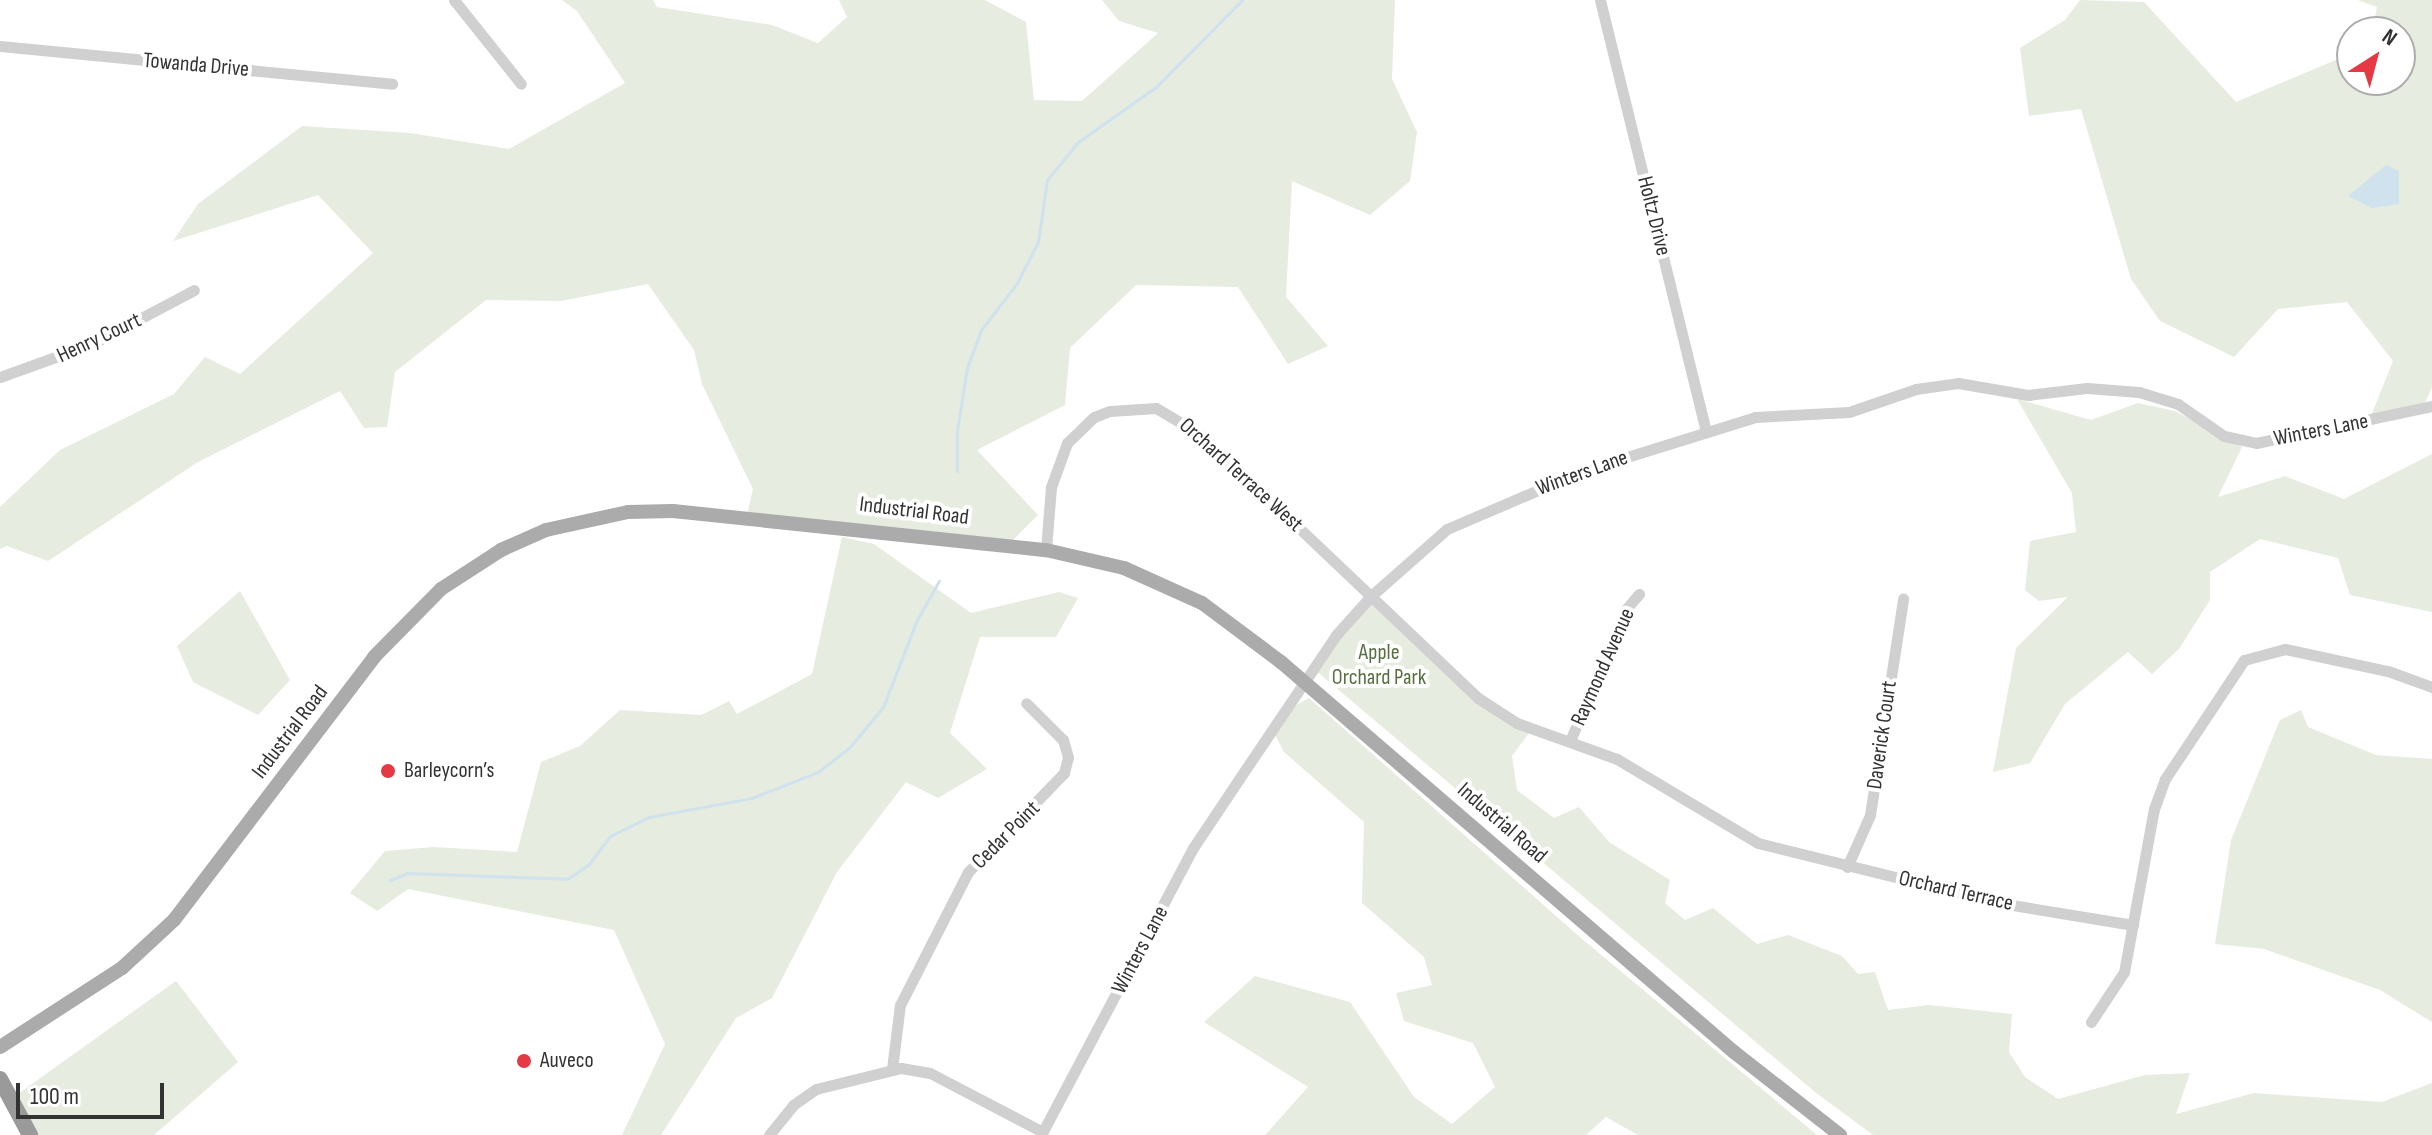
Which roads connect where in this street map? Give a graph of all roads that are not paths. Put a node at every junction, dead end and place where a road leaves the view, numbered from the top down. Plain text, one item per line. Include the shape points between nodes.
1 (454, 0) edge
2 (1600, 0) edge
3 (0, 46) edge
4 (392, 84) dead end
5 (521, 84) dead end
6 (194, 290) dead end
7 (0, 377) edge
8 (2432, 406) edge
9 (1706, 432) junction
10 (1046, 550) junction
11 (1639, 594) dead end
12 (1371, 596) junction
13 (1903, 599) dead end
14 (2432, 687) edge
15 (1026, 703) dead end
16 (1570, 741) junction
17 (1847, 867) junction
18 (2133, 925) junction
19 (2091, 1022) dead end
20 (0, 1047) edge
21 (892, 1069) junction
22 (0, 1079) edge
23 (1042, 1133) edge
24 (30, 1135) edge
25 (769, 1135) edge
26 (1840, 1135) edge

1 - 5 street
2 - 9 street, Holtz Drive
3 - 4 street, Towanda Drive
6 - 7 street, Henry Court via 94,343
8 - 9 street, Winters Lane via 2256,443 2224,436 2178,404 2139,392 2087,388 2028,395 1958,383 1916,389 1849,412 1755,417
9 - 12 street, Winters Lane via 1594,466 1476,515 1432,540
10 - 12 street, Orchard Terrace West via 1051,487 1067,443 1094,417 1156,408 1200,434
10 - 20 main road, Industrial Road via 673,511 602,516 524,539 458,576 396,631 158,936 107,979
10 - 26 main road, Industrial Road via 1147,577 1235,626 1734,1052
11 - 16 street, Raymond Avenue via 1626,609
12 - 16 street, Orchard Terrace via 1491,708
12 - 23 street, Winters Lane via 1326,649 1193,848
13 - 17 street, Daverick Court via 1870,815
14 - 18 street via 2388,671 2285,649 2244,660 2165,779 2154,809
15 - 21 street, Cedar Point via 1063,740 1068,757 1064,773 968,872 900,1005
16 - 17 street, Orchard Terrace via 1617,759 1758,843
17 - 18 street, Orchard Terrace via 2000,903
18 - 19 street via 2121,979
21 - 23 street via 930,1073
21 - 25 street via 803,1097
22 - 24 highway

